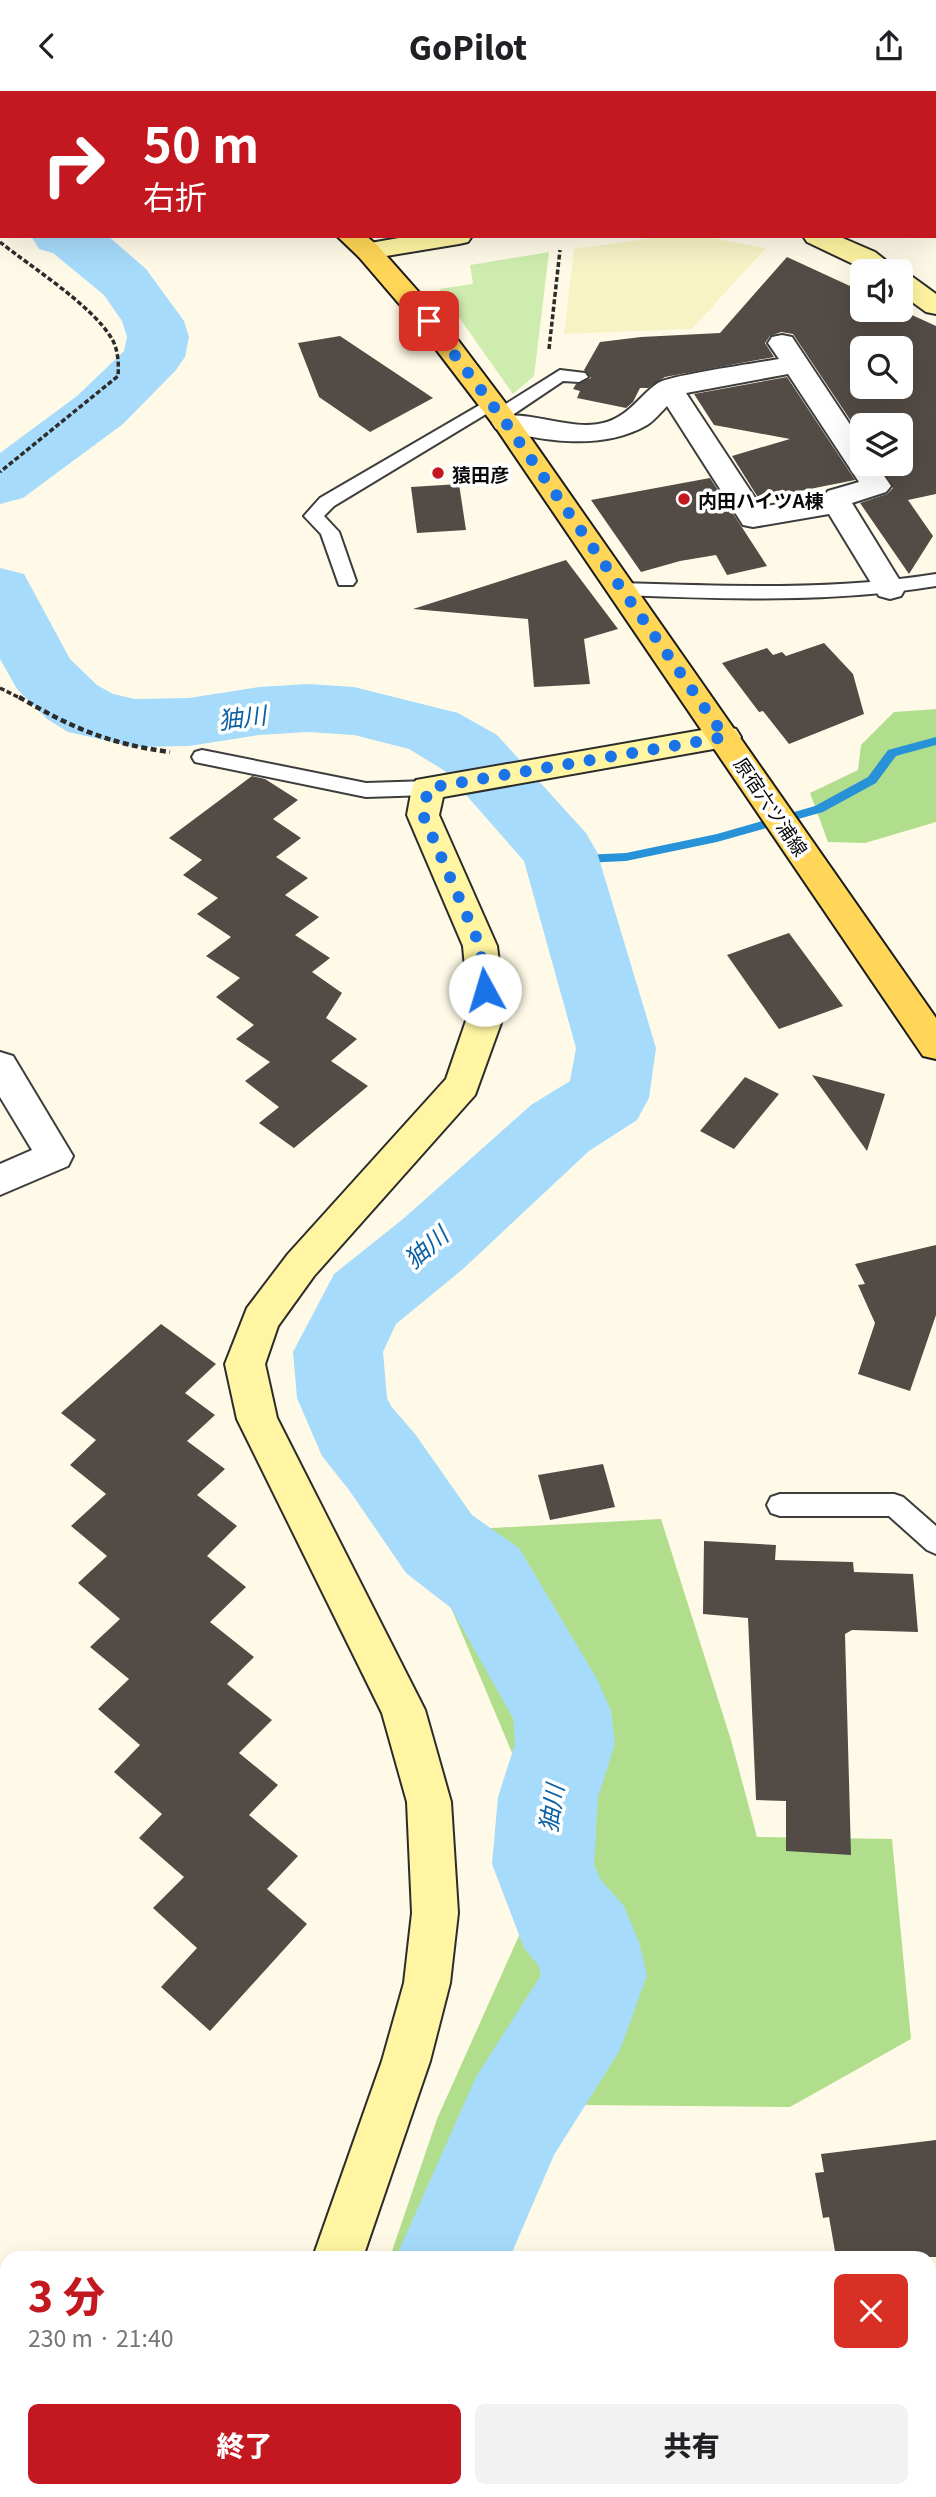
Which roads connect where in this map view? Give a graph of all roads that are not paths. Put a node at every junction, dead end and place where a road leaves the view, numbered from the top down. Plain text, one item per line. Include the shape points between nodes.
1 (434, 238) edge
2 (821, 238) edge
3 (359, 244) edge
4 (868, 259) edge
5 (913, 290) edge
6 (936, 306) edge
7 (579, 377) dead end
8 (669, 388) junction
9 (498, 414) junction
10 (837, 503) junction
11 (936, 580) edge
12 (346, 581) dead end
13 (621, 589) junction
14 (890, 589) junction
15 (725, 737) junction
16 (202, 757) road end
17 (428, 788) junction
18 (936, 1045) edge
19 (0, 1066) edge
20 (0, 1180) edge
21 (779, 1505) dead end
22 (936, 1542) edge
23 (340, 2251) edge

1 - 3 street
2 - 4 street
3 - 9 main road, 原宿六ツ浦線 via 429,321
5 - 6 street
7 - 9 lane via 559,376
8 - 9 street via 639,418 610,431 558,432
8 - 10 street via 753,518
8 - 10 street via 789,354 876,486 838,497
9 - 12 lane via 327,502 313,516 330,533
9 - 13 main road, 原宿六ツ浦線
10 - 14 street
11 - 14 lane
13 - 14 lane via 807,594
13 - 15 main road, 原宿六ツ浦線
15 - 17 street
15 - 18 main road, 原宿六ツ浦線
16 - 17 lane via 366,790
17 - 23 street via 423,815 480,946 488,1012 462,1085 301,1265 261,1319 245,1364 257,1419 403,1710 429,1802 435,1913 427,1983 406,2061
19 - 20 street via 55,1156
21 - 22 lane via 894,1505

